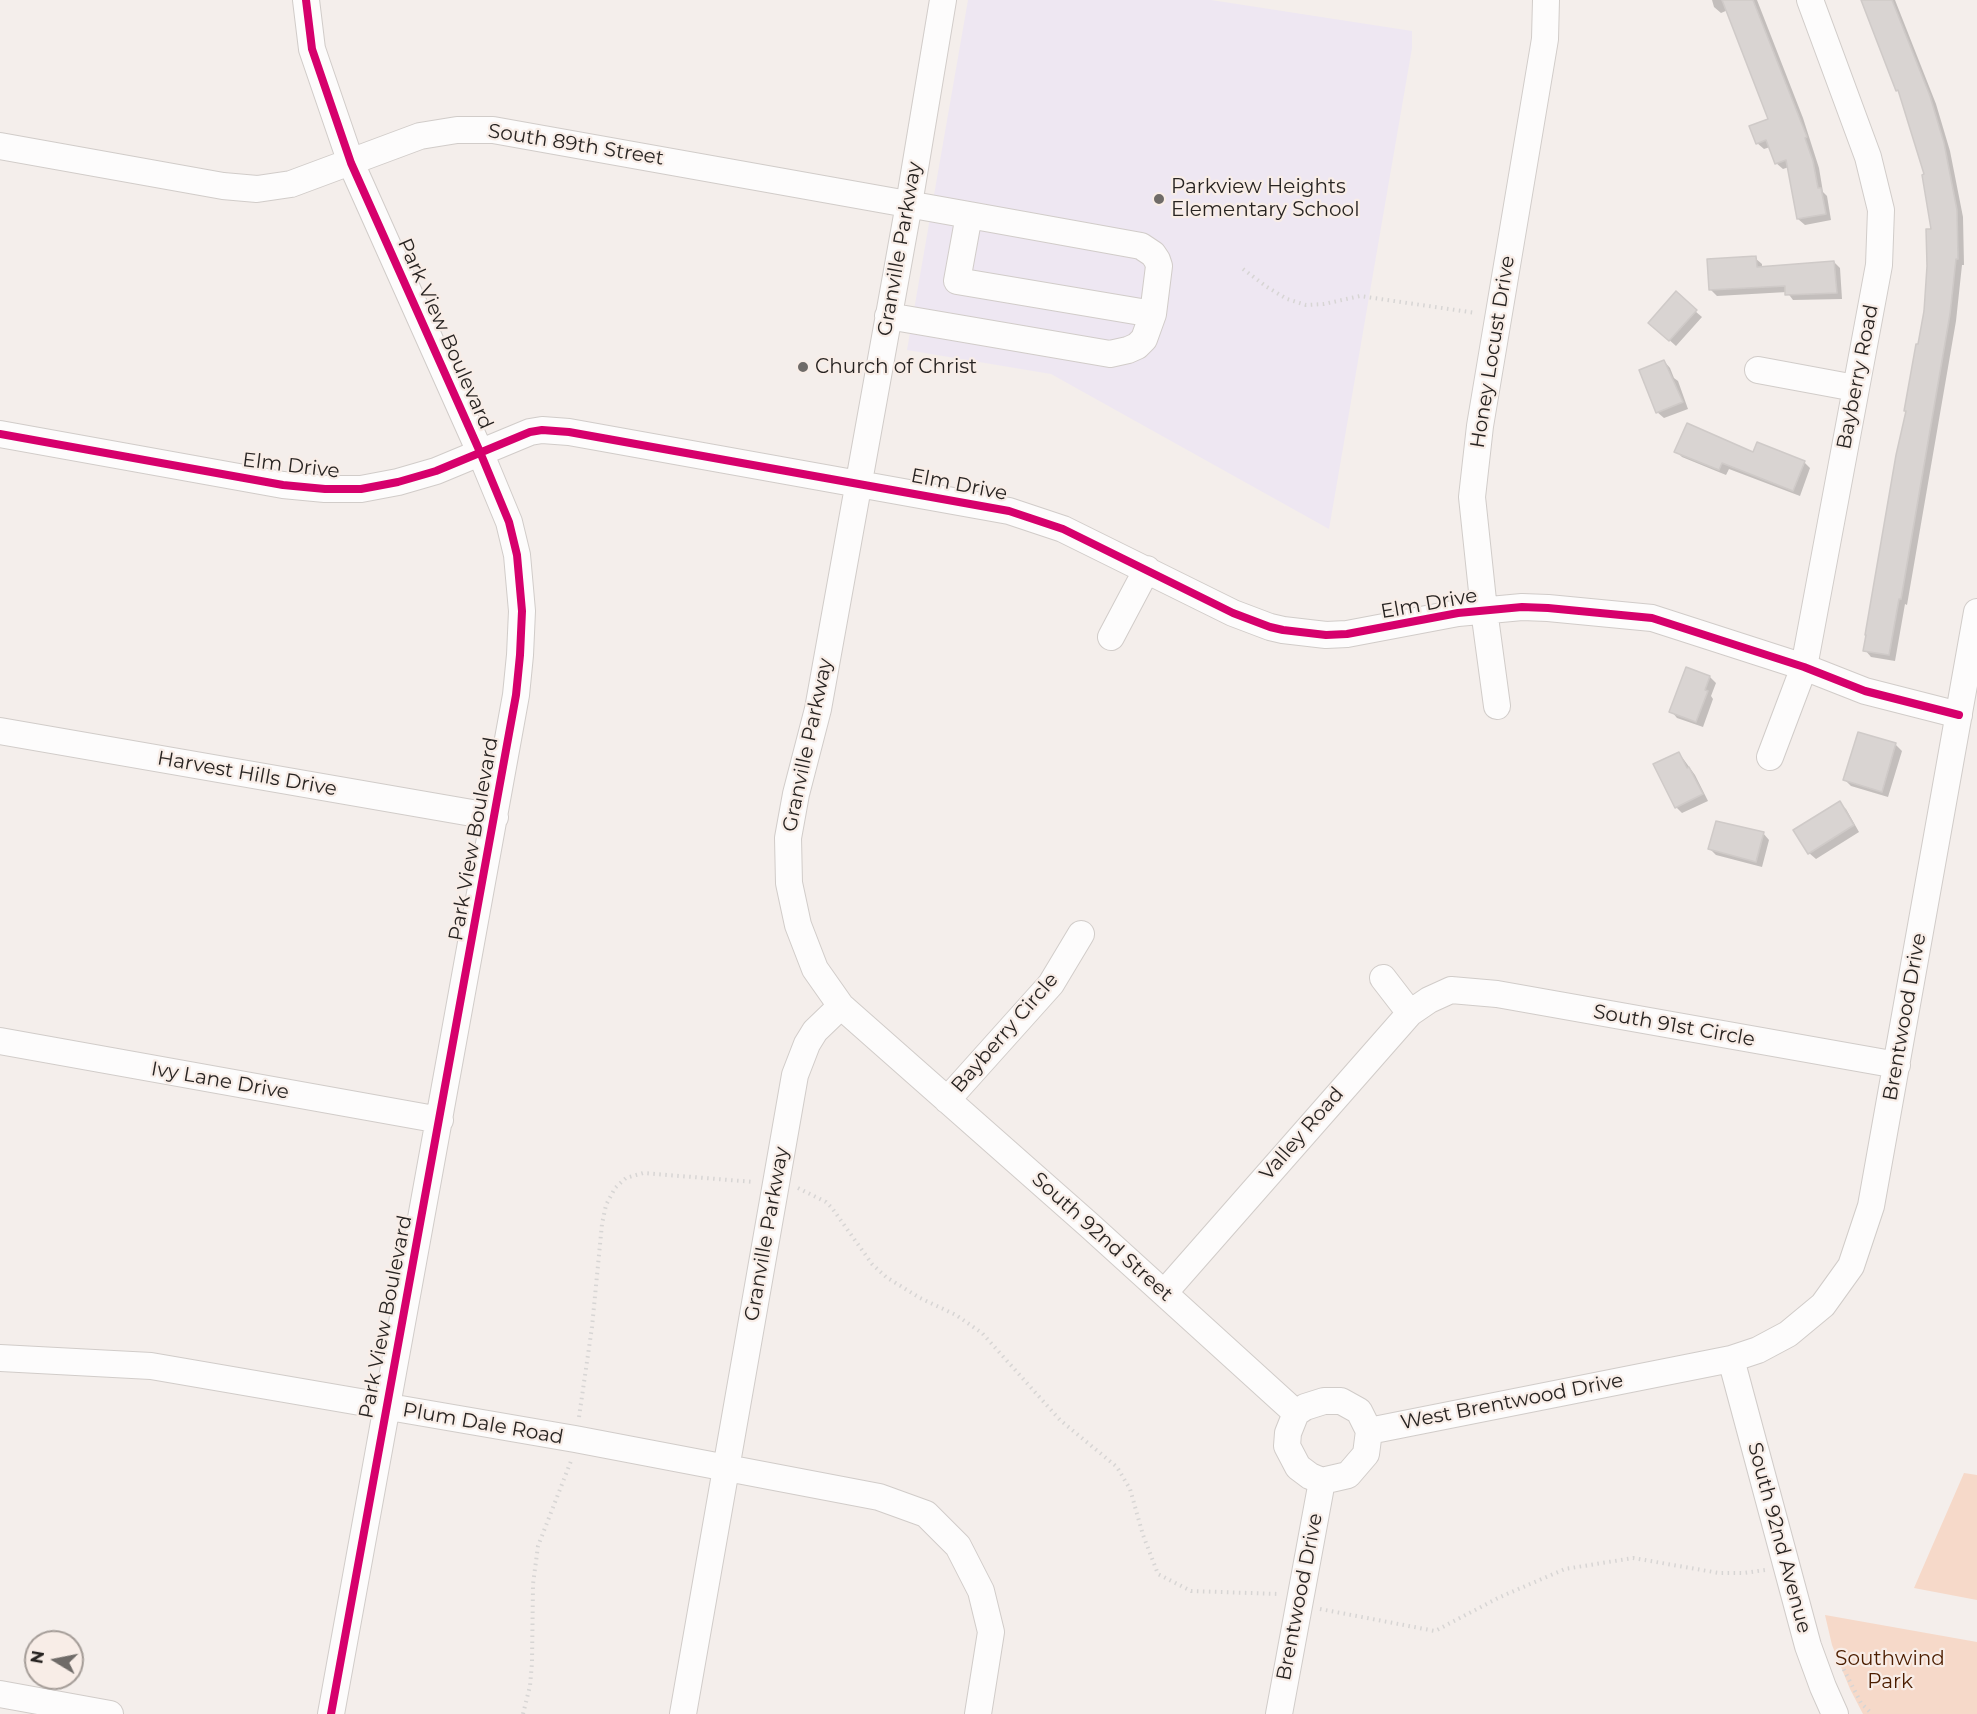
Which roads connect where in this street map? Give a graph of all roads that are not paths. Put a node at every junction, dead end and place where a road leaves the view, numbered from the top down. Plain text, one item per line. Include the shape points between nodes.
1 (306, 0) edge
2 (943, 0) edge
3 (1546, 0) edge
4 (1810, 0) edge
5 (0, 146) edge
6 (351, 163) junction
7 (909, 204) junction
8 (969, 215) junction
9 (1153, 314) junction
10 (888, 316) junction
11 (1758, 370) dead end
12 (1856, 388) junction
13 (0, 434) edge
14 (480, 452) junction
15 (858, 484) junction
16 (1147, 569) junction
17 (1484, 610) junction
18 (1977, 612) edge
19 (1111, 637) dead end
20 (1804, 667) junction
21 (1497, 706) dead end
22 (1959, 715) junction
23 (0, 731) edge
24 (1770, 757) dead end
25 (495, 818) junction
26 (1081, 934) dead end
27 (1383, 978) dead end
28 (1451, 990) joint
29 (841, 1006) junction
30 (1410, 1013) junction
31 (0, 1041) edge
32 (1897, 1065) junction
33 (947, 1100) junction
34 (440, 1120) junction
35 (1164, 1293) junction
36 (0, 1359) edge
37 (1731, 1359) junction
38 (387, 1407) junction
39 (1296, 1413) junction
40 (1369, 1431) junction
41 (726, 1467) junction
42 (1322, 1481) junction
43 (0, 1694) edge
44 (110, 1714) edge
45 (331, 1714) edge
46 (683, 1714) edge
47 (978, 1714) edge
48 (1279, 1714) edge
49 (1835, 1714) edge

1 - 6 street, Park View Boulevard via 312,49
2 - 7 street, Granville Parkway
3 - 17 street, Honey Locust Drive via 1545,39 1473,485
4 - 12 street, Bayberry Road via 1868,157 1881,210 1879,265
5 - 6 street, South 89th Street via 257,189 291,184
6 - 7 street, South 89th Street via 420,136 493,130
6 - 14 street, Park View Boulevard
7 - 8 street, South 89th Street
7 - 10 street, Granville Parkway
8 - 9 street, South 89th Street via 1141,246 1153,254 1159,266
8 - 9 street via 957,281
9 - 10 street, South 89th Street via 1144,339 1137,346 1110,354
10 - 15 street, Granville Parkway
11 - 12 street
12 - 20 street, Bayberry Road
13 - 14 street, Elm Drive via 283,485 325,489 361,489 398,482
14 - 15 street, Elm Drive via 530,432 556,430
14 - 25 street, Park View Boulevard via 509,522 521,592 516,695
15 - 16 street, Elm Drive via 1009,511 1063,529
15 - 29 street, Granville Parkway via 818,709 793,809 788,846 789,883 798,926 815,969
16 - 17 street, Elm Drive via 1233,614 1296,632 1355,633
16 - 19 street
17 - 20 street, Elm Drive via 1548,608 1652,618
17 - 21 street, Honey Locust Drive
18 - 22 street, Brentwood Drive
20 - 22 street, Elm Drive via 1865,691
20 - 24 street, Bayberry Road
22 - 32 street, Brentwood Drive
23 - 25 street, Harvest Hills Drive
25 - 34 street, Park View Boulevard
26 - 33 street, Bayberry Circle via 1051,984
27 - 30 street
28 - 30 street, Valley Road via 1428,999
28 - 32 street, South 91st Circle via 1497,994
29 - 33 street, South 92nd Street
29 - 41 street, Granville Parkway via 811,1038 795,1075
30 - 35 street, Valley Road
31 - 34 street, Ivy Lane Drive
32 - 37 street, Brentwood Drive via 1871,1206 1851,1266 1823,1305 1788,1334
33 - 35 street, South 92nd Street
34 - 38 street, Park View Boulevard
35 - 39 street, South 92nd Street
36 - 38 street, Plum Dale Road via 151,1366
37 - 40 street, West Brentwood Drive
37 - 49 street, South 92nd Avenue via 1808,1646
38 - 41 street, Plum Dale Road
38 - 45 street, Park View Boulevard
39 - 40 street via 1324,1401 1341,1401 1359,1411
39 - 42 street via 1287,1446 1298,1467
40 - 42 street via 1366,1454 1348,1475
41 - 46 street, Granville Parkway
41 - 47 street, Plum Dale Road via 879,1497 926,1514 958,1546 981,1592 991,1632
42 - 48 street, Brentwood Drive
43 - 44 street

